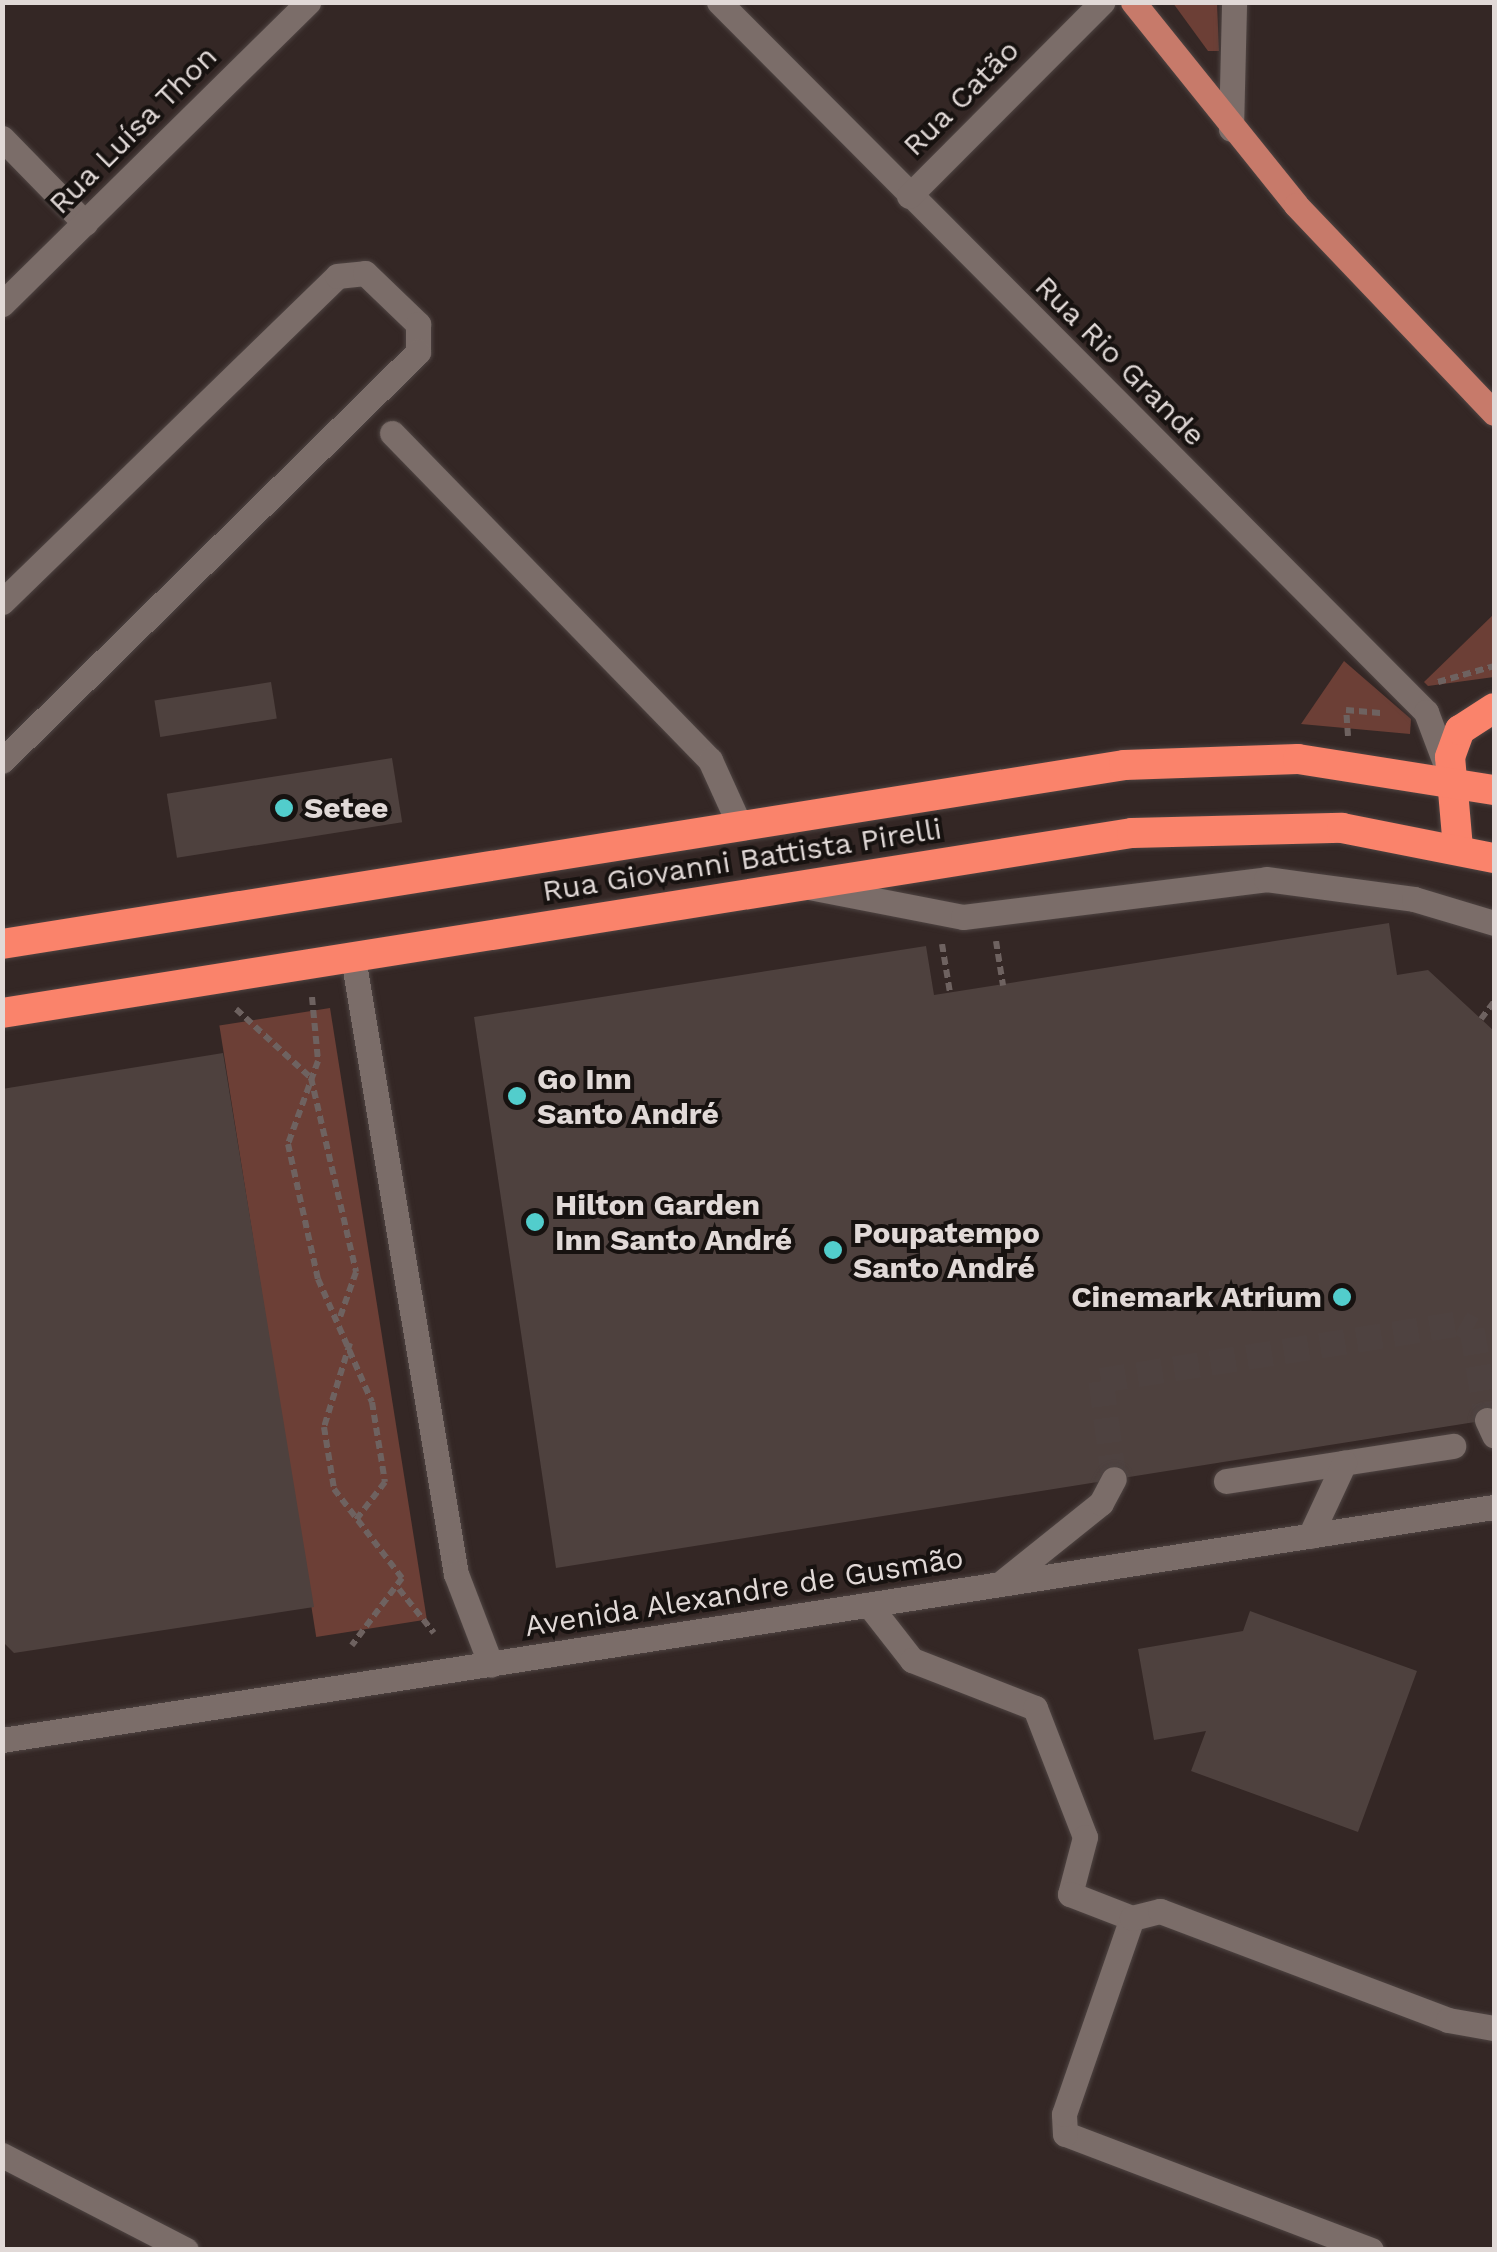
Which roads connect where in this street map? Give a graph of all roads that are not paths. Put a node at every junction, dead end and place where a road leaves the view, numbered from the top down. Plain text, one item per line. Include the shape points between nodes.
1 (308, 2) edge
2 (719, 2) edge
3 (1102, 2) edge
4 (1132, 2) edge
5 (1234, 2) edge
6 (1231, 129) junction
7 (2, 138) edge
8 (909, 196) junction
9 (86, 223) junction
10 (2, 304) edge
11 (1494, 413) edge
12 (392, 433) dead end
13 (2, 602) edge
14 (1494, 708) edge
15 (2, 761) edge
16 (1451, 780) junction
17 (1494, 790) edge
18 (740, 826) junction
19 (1458, 848) junction
20 (1494, 858) edge
21 (804, 886) junction
22 (1494, 923) edge
23 (2, 944) edge
24 (353, 958) junction
25 (2, 1013) edge
26 (1453, 1446) dead end
27 (1344, 1462) junction
28 (1114, 1480) dead end
29 (1226, 1480) dead end
30 (1494, 1507) edge
31 (1310, 1536) junction
32 (1000, 1584) junction
33 (869, 1605) junction
34 (491, 1665) junction
35 (2, 1740) edge
36 (1132, 1918) junction
37 (1494, 2028) edge
38 (2, 2155) edge
39 (186, 2250) edge
40 (1370, 2250) edge

1 - 9 street, Rua Luísa Thon
2 - 8 street, Rua Rio Grande
3 - 8 street, Rua Catão
4 - 6 main road
5 - 6 street
6 - 11 main road
7 - 9 street
8 - 16 street, Rua Rio Grande via 1426,712
9 - 10 street, Rua Luísa Thon
12 - 18 street via 710,760
13 - 15 street via 337,276 365,273 418,324 418,352
14 - 16 highway via 1460,730
16 - 17 highway, Rua Giovanni Battista Pirelli
16 - 18 highway, Rua Giovanni Battista Pirelli via 1331,762 1210,758
16 - 19 highway
18 - 23 highway, Rua Giovanni Battista Pirelli
19 - 20 highway, Rua Giovanni Battista Pirelli
19 - 21 highway, Rua Giovanni Battista Pirelli via 1342,828 1180,828
21 - 22 street via 942,916 991,915 1239,878 1385,894
21 - 24 highway, Rua Giovanni Battista Pirelli
24 - 25 highway, Rua Giovanni Battista Pirelli
24 - 34 street via 456,1574
26 - 27 street
27 - 29 street
27 - 31 street
28 - 32 street via 1101,1503
30 - 31 street, Avenida Alexandre de Gusmão
31 - 32 street, Avenida Alexandre de Gusmão
32 - 33 street, Avenida Alexandre de Gusmão
33 - 34 street, Avenida Alexandre de Gusmão
33 - 36 street via 912,1660 1035,1708 1085,1837 1070,1894
34 - 35 street, Avenida Alexandre de Gusmão
36 - 37 street via 1160,1912 1448,2020
36 - 40 street via 1064,2114 1065,2134
38 - 39 street

